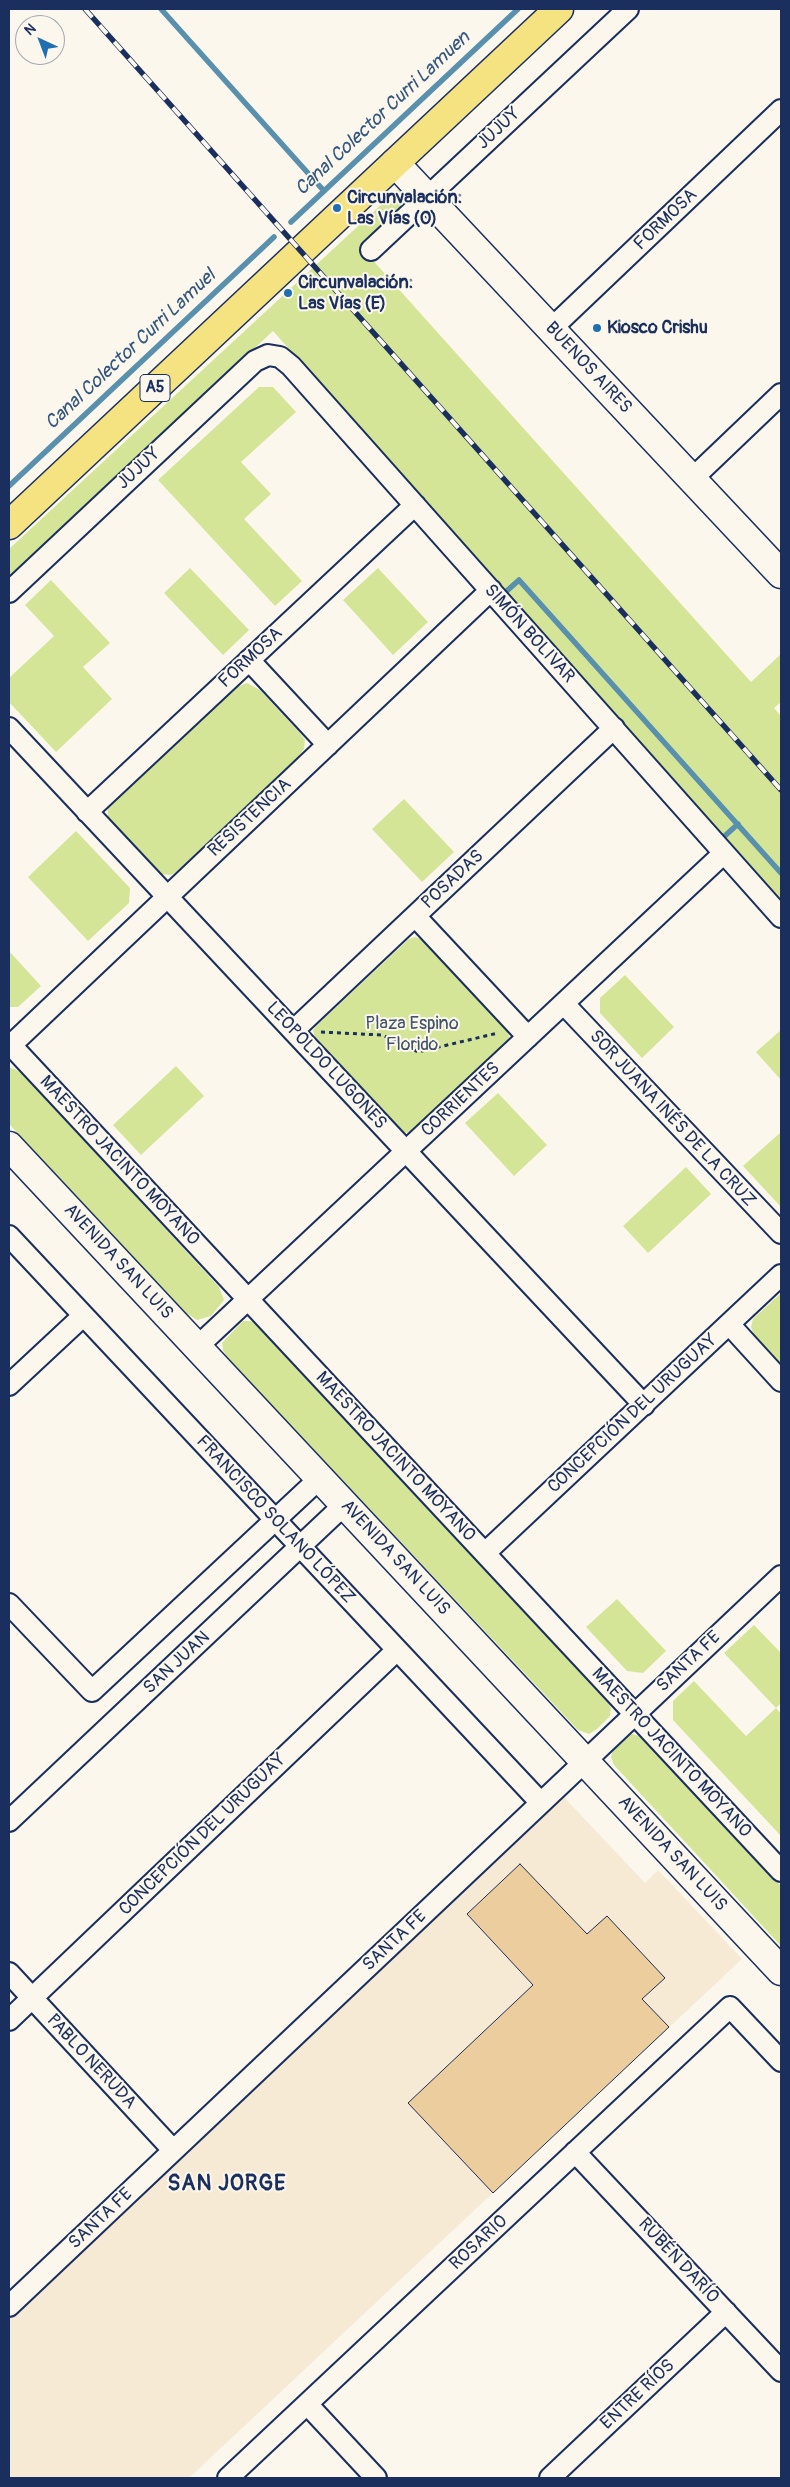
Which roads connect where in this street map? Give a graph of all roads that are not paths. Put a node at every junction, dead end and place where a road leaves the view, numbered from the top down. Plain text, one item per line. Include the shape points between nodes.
1 (559, 9) edge
2 (628, 9) edge
3 (781, 110) edge
4 (395, 163) junction
5 (427, 197) junction
6 (371, 250) dead end
7 (551, 329) junction
8 (274, 355) joint
9 (781, 394) edge
10 (692, 479) junction
11 (415, 505) junction
12 (9, 525) edge
13 (781, 574) edge
14 (491, 590) junction
15 (9, 592) edge
16 (249, 660) junction
17 (9, 728) edge
18 (614, 728) junction
19 (328, 745) junction
20 (87, 812) junction
21 (724, 853) junction
22 (167, 897) junction
23 (414, 916) junction
24 (781, 917) edge
25 (564, 1004) junction
26 (293, 1031) junction
27 (528, 1037) junction
28 (9, 1045) edge
29 (9, 1146) edge
30 (406, 1151) junction
31 (781, 1234) edge
32 (9, 1236) edge
33 (781, 1275) edge
34 (248, 1299) junction
35 (83, 1316) junction
36 (728, 1324) junction
37 (197, 1347) junction
38 (781, 1381) edge
39 (9, 1385) edge
40 (644, 1404) junction
41 (320, 1478) junction
42 (345, 1504) junction
43 (275, 1520) junction
44 (300, 1546) junction
45 (485, 1554) junction
46 (781, 1576) edge
47 (9, 1604) edge
48 (397, 1650) junction
49 (635, 1714) junction
50 (585, 1761) junction
51 (541, 1803) junction
52 (9, 1821) edge
53 (781, 1870) edge
54 (781, 1971) edge
55 (9, 1973) edge
56 (32, 1998) junction
57 (9, 2020) edge
58 (781, 2061) edge
59 (174, 2150) junction
60 (576, 2152) junction
61 (9, 2306) edge
62 (726, 2312) junction
63 (781, 2371) edge
64 (306, 2404) junction
65 (228, 2478) edge
66 (376, 2478) edge
67 (550, 2478) edge

1 - 4 main road, A5
2 - 5 street, JUJUY
3 - 7 street, FORMOSA
4 - 5 main road, BUENOS AIRES
4 - 12 main road, A5
5 - 6 street, JUJUY
5 - 7 main road, BUENOS AIRES
7 - 10 main road, BUENOS AIRES
8 - 11 street, SIMÓN BOLIVAR via 291,366
8 - 15 street, JUJUY via 255,361
9 - 10 street
10 - 13 main road, BUENOS AIRES
11 - 14 street, SIMÓN BOLIVAR
11 - 16 street, FORMOSA
14 - 18 street, SIMÓN BOLIVAR
14 - 19 street, RESISTENCIA
16 - 19 street
16 - 20 street, FORMOSA
17 - 20 street, LEOPOLDO LUGONES
18 - 21 street, SIMÓN BOLIVAR
18 - 23 street, POSADAS
19 - 22 street, RESISTENCIA
20 - 22 street, LEOPOLDO LUGONES
21 - 24 street, SIMÓN BOLIVAR
21 - 25 street, CORRIENTES
22 - 26 street, LEOPOLDO LUGONES
22 - 28 street, RESISTENCIA
23 - 26 street, POSADAS
23 - 27 street
25 - 27 street, CORRIENTES
25 - 31 street, SOR JUANA INÉS DE LA CRUZ
26 - 30 street, LEOPOLDO LUGONES
27 - 30 street, CORRIENTES
28 - 34 street, MAESTRO JACINTO MOYANO
29 - 37 main road, AVENIDA SAN LUIS
30 - 34 street, CORRIENTES
30 - 40 street, LEOPOLDO LUGONES
32 - 35 street, FRANCISCO SOLANO LÓPEZ
33 - 36 street, CONCEPCIÓN DEL URUGUAY
34 - 37 street, CORRIENTES
34 - 45 street, MAESTRO JACINTO MOYANO
35 - 39 street
35 - 43 street, FRANCISCO SOLANO LÓPEZ
36 - 38 street
36 - 40 street, CONCEPCIÓN DEL URUGUAY
37 - 41 main road, AVENIDA SAN LUIS
40 - 45 street, CONCEPCIÓN DEL URUGUAY
41 - 42 main road, AVENIDA SAN LUIS
41 - 43 street
42 - 44 street, SAN JUAN
42 - 50 main road, AVENIDA SAN LUIS
43 - 44 street, FRANCISCO SOLANO LÓPEZ
43 - 47 street via 92,1691
44 - 48 street, FRANCISCO SOLANO LÓPEZ
44 - 52 street, SAN JUAN
45 - 49 street, MAESTRO JACINTO MOYANO
46 - 49 street, SANTA FE
48 - 51 street, FRANCISCO SOLANO LÓPEZ
48 - 56 street, CONCEPCIÓN DEL URUGUAY
49 - 50 street, SANTA FE
49 - 53 street, MAESTRO JACINTO MOYANO
50 - 51 street, SANTA FE
50 - 54 main road, AVENIDA SAN LUIS
51 - 59 street, SANTA FE
55 - 56 street, PABLO NERUDA
56 - 57 street, CONCEPCIÓN DEL URUGUAY
56 - 59 street, PABLO NERUDA
58 - 60 street, ROSARIO via 730,2007
59 - 61 street, SANTA FE
60 - 62 street, RUBÉN DARÍO
60 - 64 street, ROSARIO
62 - 63 street, RUBÉN DARÍO
62 - 67 street, ENTRE RÍOS
64 - 65 street, ROSARIO
64 - 66 street

